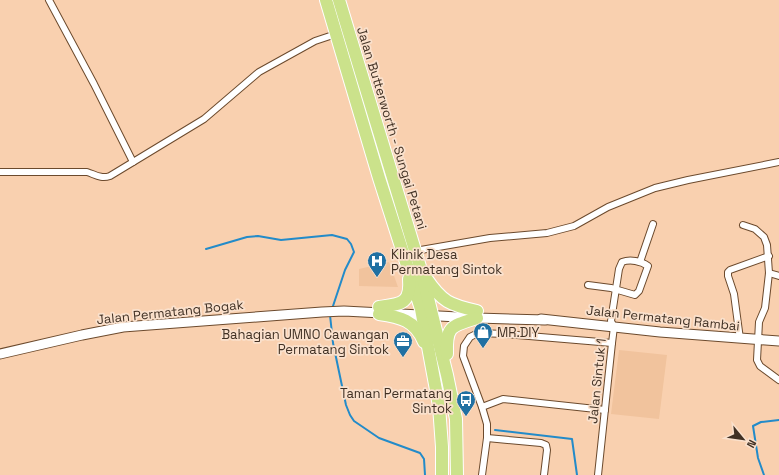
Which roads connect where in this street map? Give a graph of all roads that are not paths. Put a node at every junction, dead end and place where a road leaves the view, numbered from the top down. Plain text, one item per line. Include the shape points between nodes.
1 (49, 0) edge
2 (326, 0) edge
3 (339, 0) edge
4 (332, 35) junction
5 (132, 162) junction
6 (779, 162) edge
7 (0, 172) edge
8 (653, 224) dead end
9 (744, 225) dead end
10 (414, 250) junction
11 (769, 256) junction
12 (640, 262) junction
13 (407, 265) junction
14 (421, 270) junction
15 (769, 273) junction
16 (779, 276) edge
17 (588, 285) dead end
18 (616, 290) junction
19 (379, 310) junction
20 (427, 312) junction
21 (477, 315) junction
22 (614, 327) junction
23 (740, 339) junction
24 (758, 340) junction
25 (779, 341) edge
26 (612, 343) junction
27 (428, 352) junction
28 (0, 354) edge
29 (447, 375) junction
30 (779, 380) edge
31 (482, 407) junction
32 (605, 410) junction
33 (487, 438) junction
34 (442, 475) edge
35 (457, 475) edge
36 (482, 475) edge
37 (544, 475) edge
38 (598, 475) edge

1 - 5 street
2 - 4 highway, Jalan Butterworth - Sungai Petani
3 - 10 highway, Jalan Butterworth - Sungai Petani
4 - 5 street via 315,41 260,72 204,119
4 - 13 highway, Jalan Butterworth - Sungai Petani
5 - 7 street via 105,178 87,172
6 - 10 street via 655,188 608,207 574,226 547,233 490,238
8 - 12 street
9 - 11 street via 764,236
10 - 14 highway, Jalan Butterworth - Sungai Petani
11 - 15 street
11 - 23 street via 728,272 734,294
12 - 18 street, Jalan Sintuk 1 via 622,262
12 - 18 street via 648,266 648,269 638,294
13 - 19 highway via 410,290 404,301
13 - 20 highway, Jalan Butterworth - Sungai Petani
14 - 20 highway, Jalan Butterworth - Sungai Petani
14 - 21 highway via 442,298
15 - 16 street
15 - 24 street
17 - 18 street
18 - 22 street, Jalan Sintuk 1 via 611,321
19 - 20 street, Jalan Permatang Bogak
19 - 27 highway via 407,320 421,335
19 - 28 street, Jalan Permatang Bogak via 123,327
20 - 21 street, Jalan Permatang Rambai
20 - 27 highway, Jalan Butterworth - Sungai Petani
20 - 29 highway, Jalan Butterworth - Sungai Petani
21 - 22 street, Jalan Permatang Rambai
21 - 29 highway via 458,324 448,334
22 - 23 street, Jalan Permatang Rambai
22 - 26 street, Jalan Sintuk 1
23 - 24 street, Jalan Permatang Rambai
24 - 25 street, Jalan Permatang Rambai
24 - 30 street via 757,360 760,366
26 - 31 street via 505,334 478,334 470,337 464,346 463,356
26 - 32 street, Jalan Sintuk 1
27 - 34 highway, Jalan Butterworth - Sungai Petani via 439,406
29 - 35 highway, Jalan Butterworth - Sungai Petani via 456,419
31 - 32 street via 503,399
31 - 33 street via 487,424
32 - 38 street, Jalan Sintuk 1
33 - 36 street
33 - 37 street via 546,445

